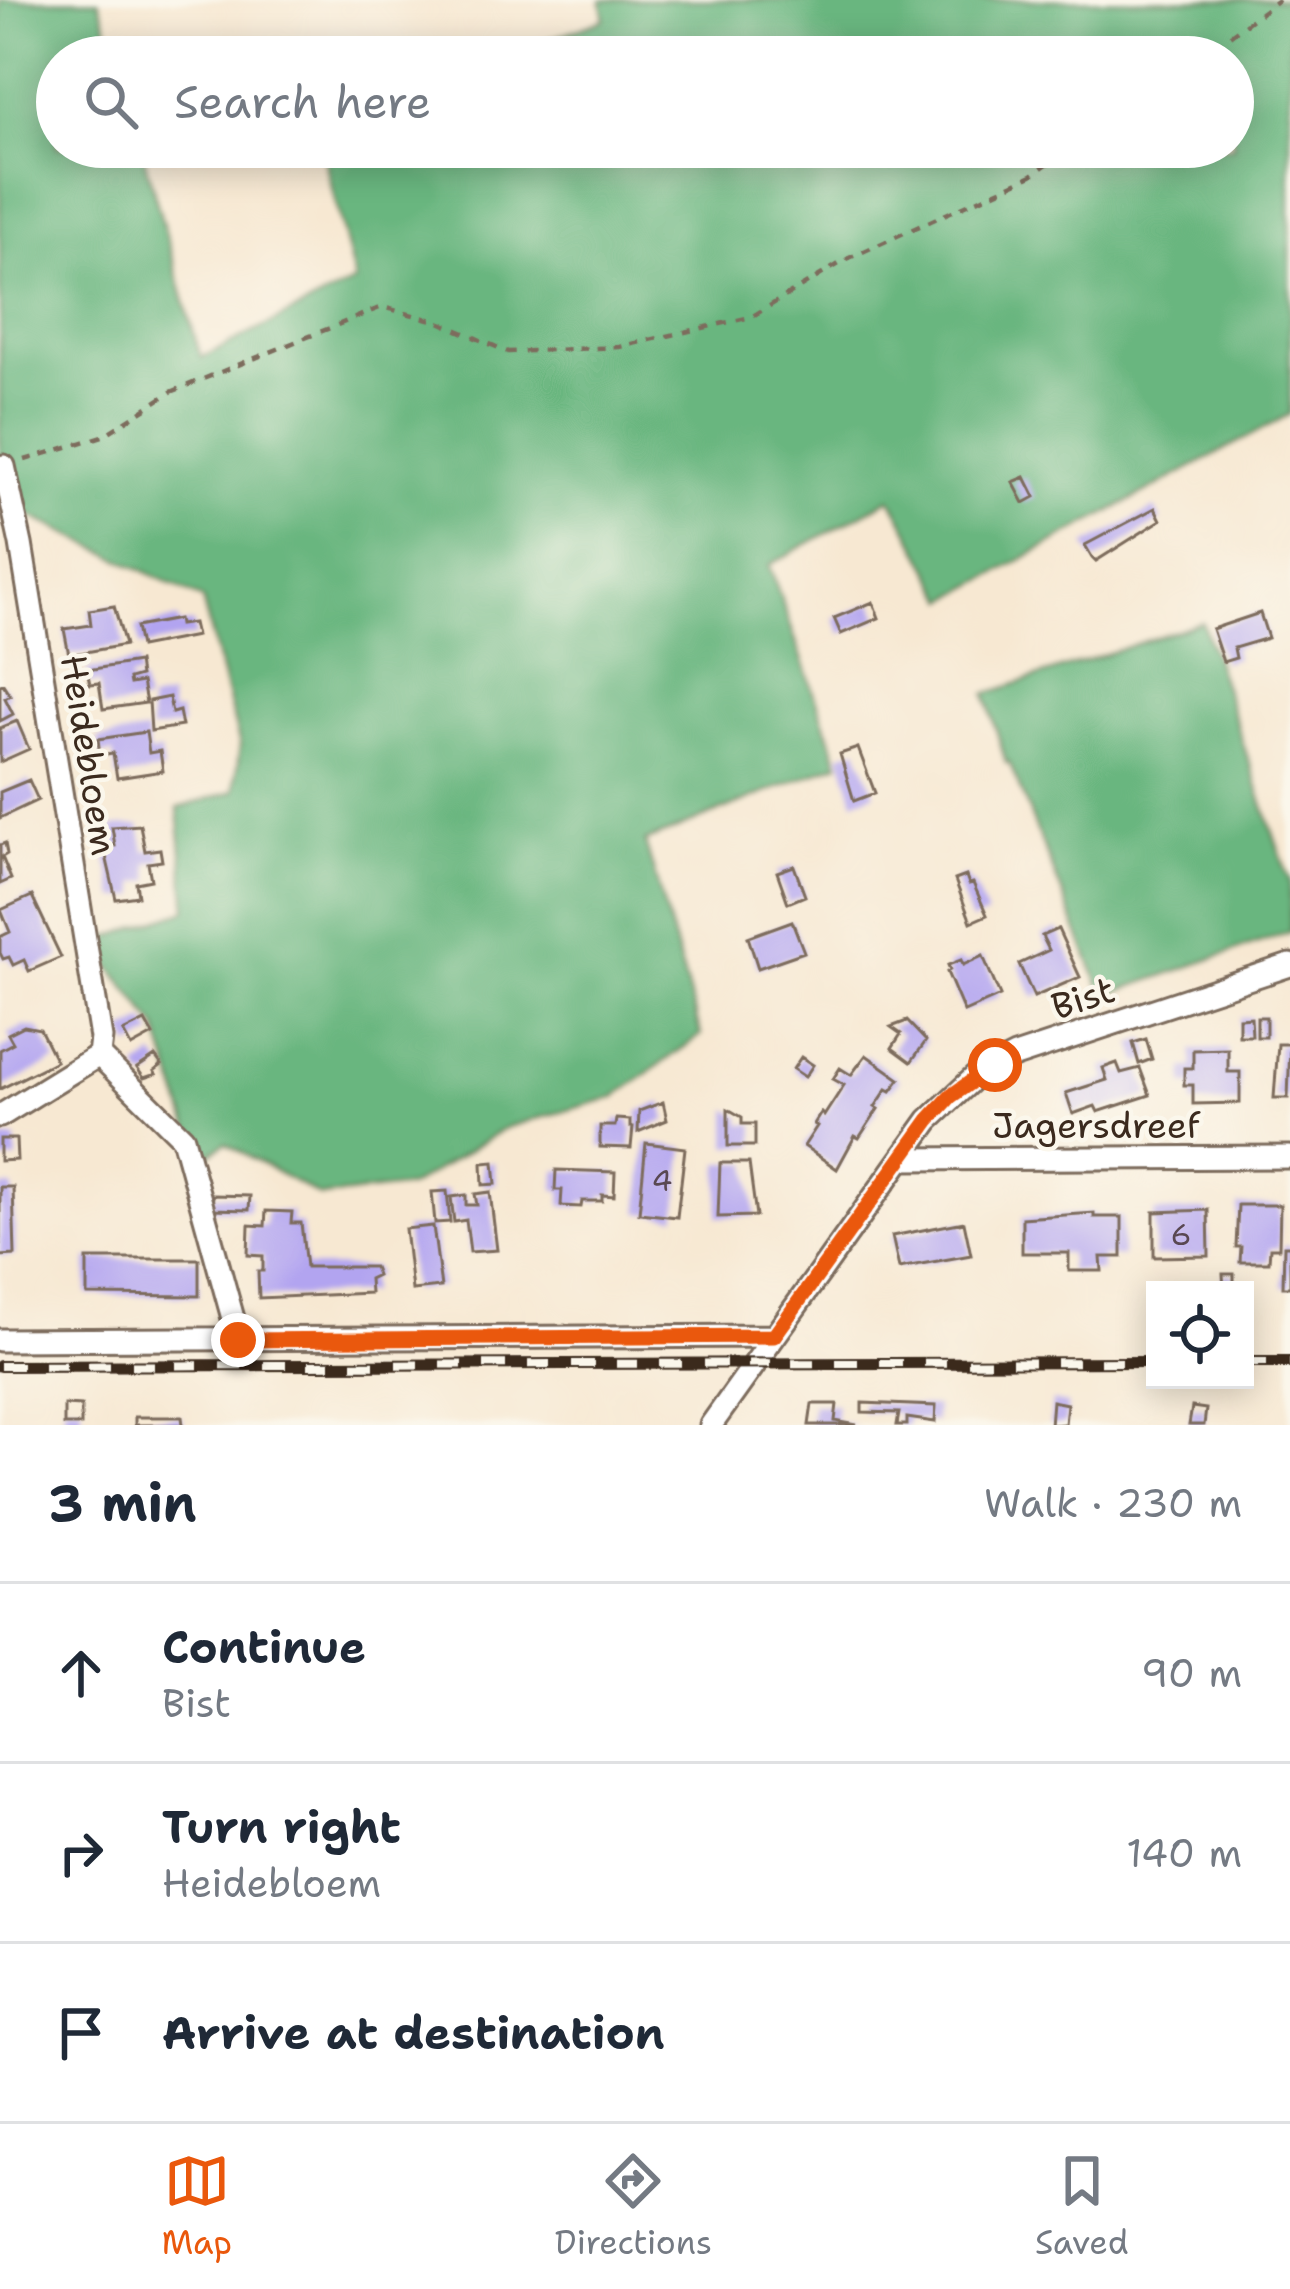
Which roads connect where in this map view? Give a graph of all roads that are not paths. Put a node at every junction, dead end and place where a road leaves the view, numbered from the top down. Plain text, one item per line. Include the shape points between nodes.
1 (4, 466) road end
2 (1290, 965) edge
3 (99, 1054) junction
4 (0, 1116) edge
5 (1290, 1157) edge
6 (902, 1159) junction
7 (774, 1336) junction
8 (0, 1340) edge
9 (238, 1340) junction
10 (711, 1425) edge

1 - 3 street, Heidebloem
2 - 6 street, Bist via 995,1065 951,1096
3 - 4 street
3 - 9 street via 183,1138
5 - 6 street, Jagersdreef
6 - 7 street, Bist
7 - 9 street
7 - 10 street, Bist
8 - 9 street

